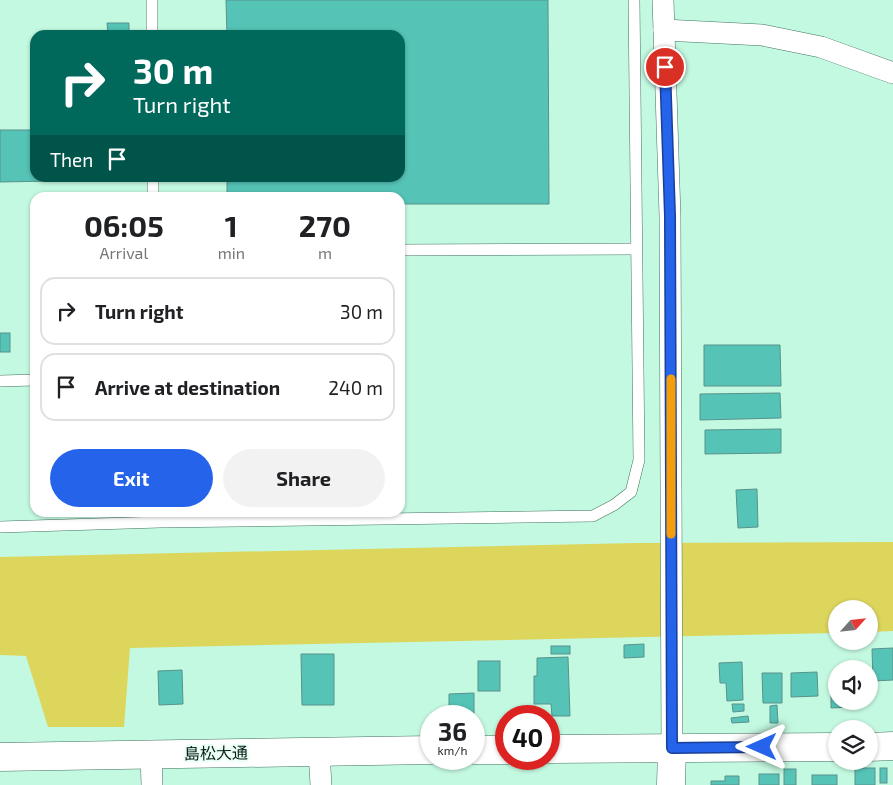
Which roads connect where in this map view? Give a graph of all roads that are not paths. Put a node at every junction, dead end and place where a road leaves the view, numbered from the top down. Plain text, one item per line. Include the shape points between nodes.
1 (152, 0) edge
2 (634, 0) edge
3 (663, 0) edge
4 (152, 30) edge
5 (664, 30) junction
6 (893, 73) edge
7 (636, 249) junction
8 (405, 250) edge
9 (30, 380) edge
10 (0, 381) edge
11 (405, 516) edge
12 (160, 517) edge
13 (0, 528) edge
14 (893, 746) edge
15 (828, 747) edge
16 (878, 747) edge
17 (672, 748) junction
18 (560, 749) edge
19 (420, 750) edge
20 (319, 752) junction
21 (151, 754) junction
22 (0, 757) edge
23 (152, 785) edge
24 (321, 785) edge
25 (671, 785) edge

1 - 4 lane
2 - 7 lane
3 - 5 street
5 - 6 street via 762,35 821,47
5 - 17 street via 670,226
7 - 8 lane
7 - 11 lane via 639,460 631,492 593,516
9 - 10 lane
12 - 13 lane
14 - 16 street
15 - 17 street
17 - 18 street
17 - 25 street
19 - 20 street, 島松大通
20 - 21 street, 島松大通
20 - 24 street
21 - 22 street, 島松大通
21 - 23 street

